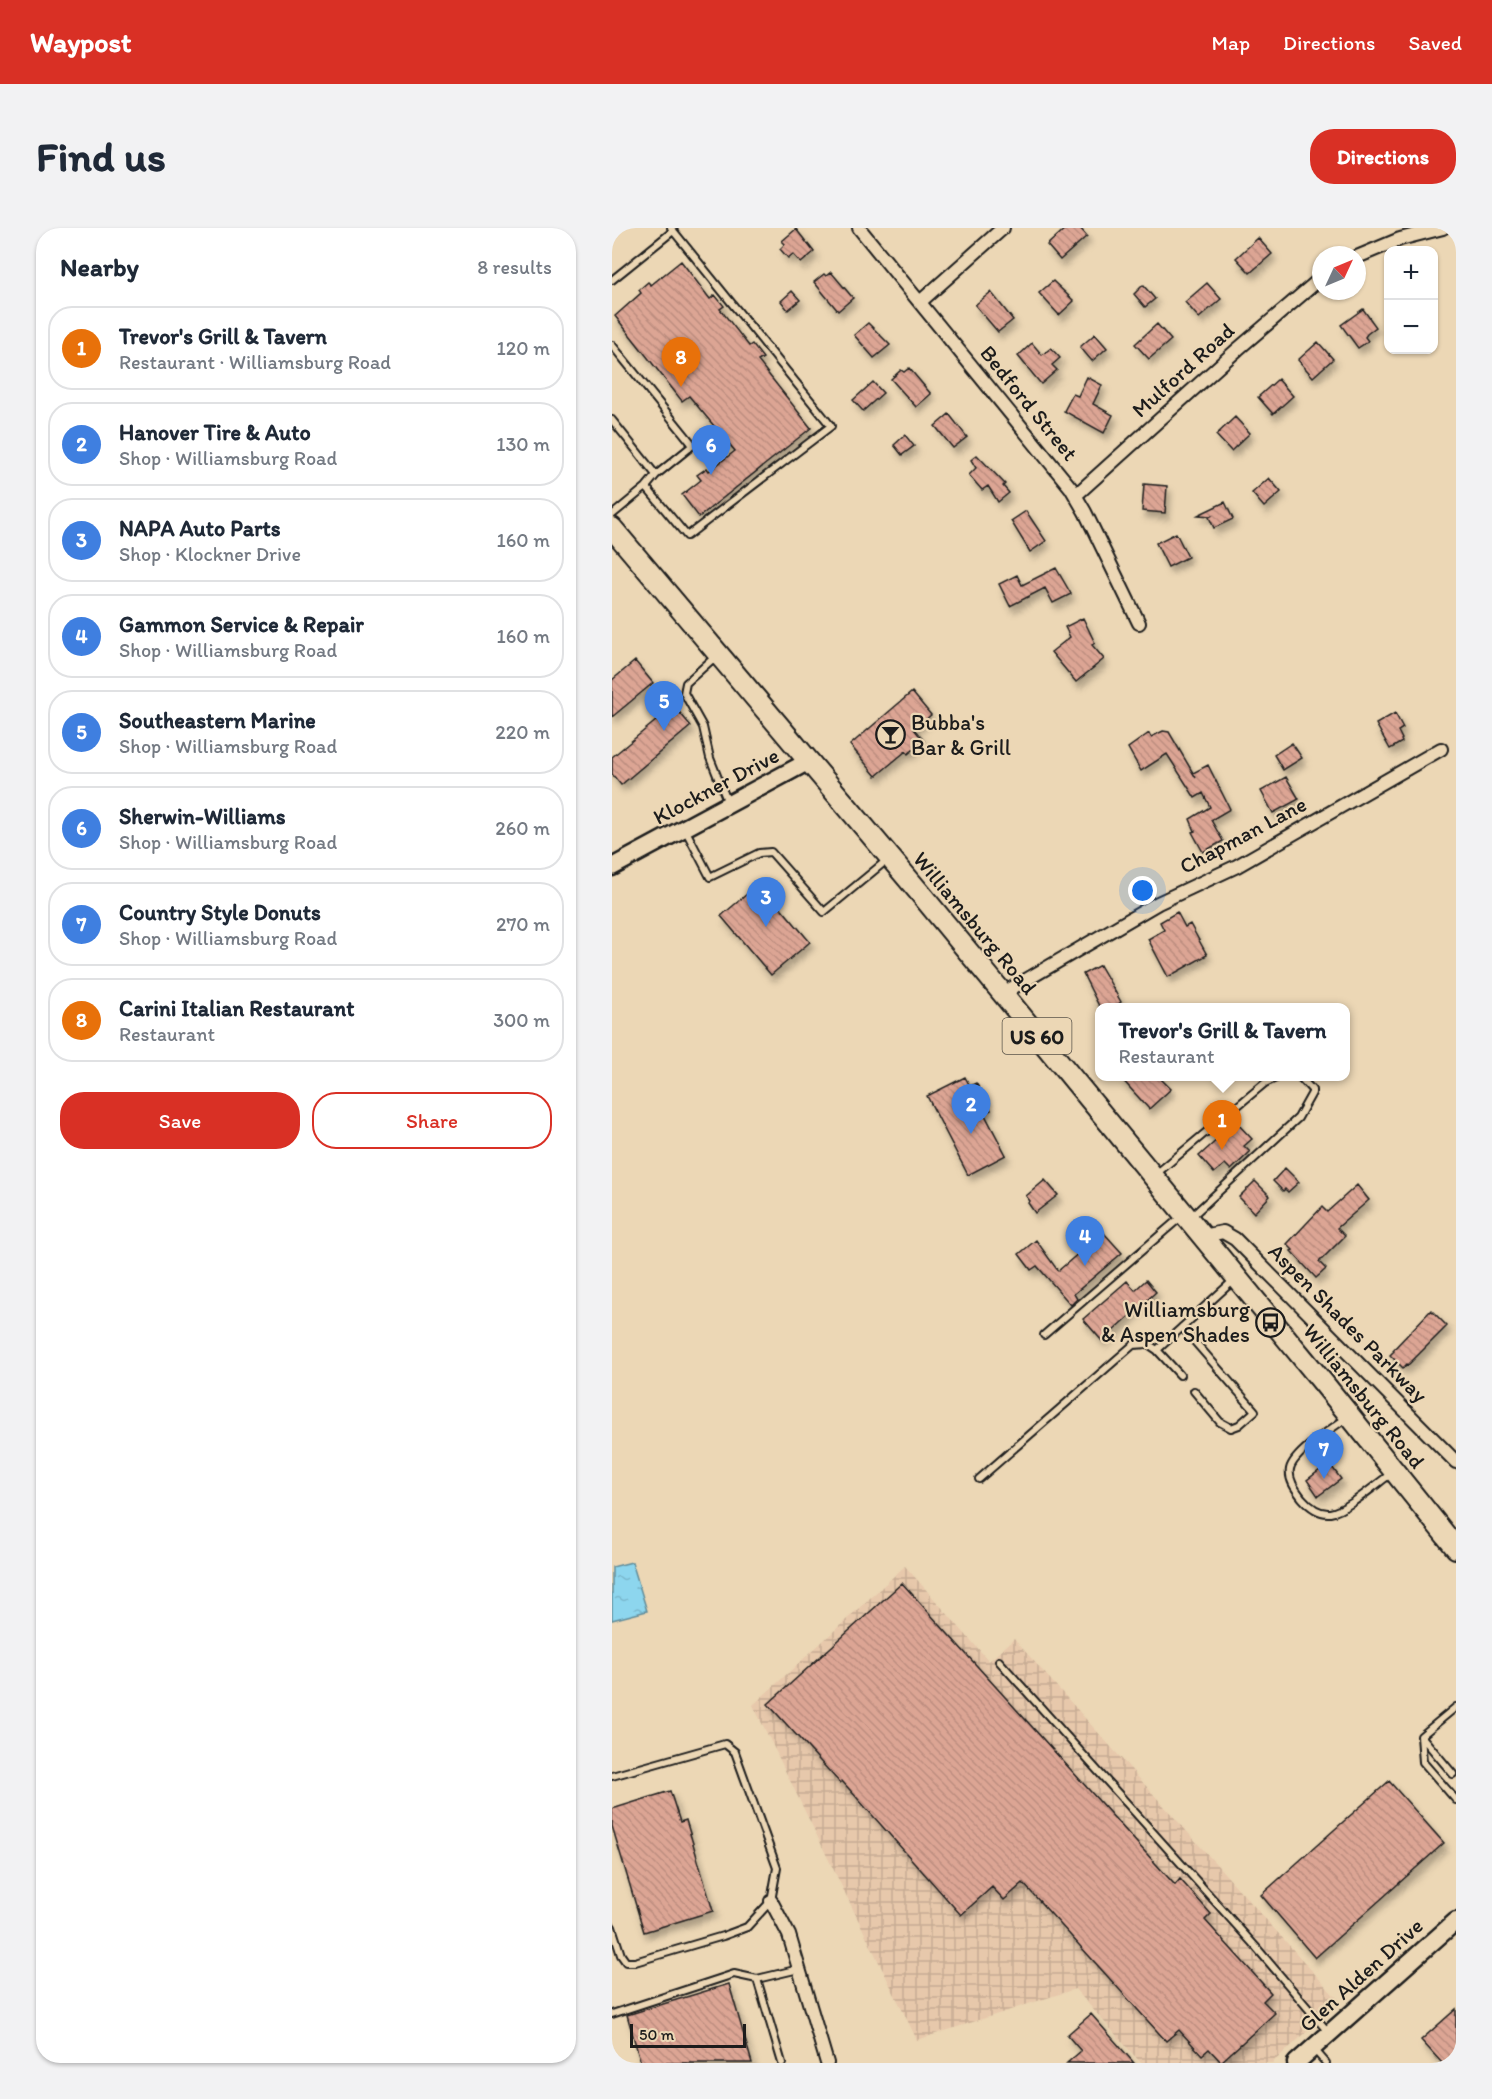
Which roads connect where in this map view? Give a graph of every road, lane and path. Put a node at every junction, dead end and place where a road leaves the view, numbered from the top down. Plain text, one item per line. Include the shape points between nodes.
1 (859, 228) edge
2 (1003, 228) edge
3 (1443, 228) edge
4 (672, 229) edge
5 (1366, 253) edge
6 (612, 280) edge
7 (1312, 286) edge
8 (920, 302) junction
9 (612, 345) edge
10 (612, 420) edge
11 (656, 475) junction
12 (646, 487) junction
13 (1076, 495) junction
14 (612, 515) edge
15 (612, 528) edge
16 (1139, 623) dead end
17 (719, 654) junction
18 (1441, 749) dead end
19 (809, 761) junction
20 (728, 805) junction
21 (684, 828) junction
22 (890, 858) junction
23 (612, 867) edge
24 (1002, 994) junction
25 (1269, 1081) edge
26 (1303, 1081) edge
27 (1153, 1176) junction
28 (1186, 1217) junction
29 (1203, 1236) junction
30 (1237, 1278) junction
31 (1182, 1327) junction
32 (1044, 1335) dead end
33 (1157, 1350) junction
34 (1180, 1375) dead end
35 (1194, 1391) dead end
36 (1350, 1416) junction
37 (1455, 1459) edge
38 (1395, 1471) junction
39 (979, 1479) dead end
40 (1456, 1548) edge
41 (999, 1661) dead end
42 (1456, 1707) edge
43 (1421, 1736) junction
44 (1453, 1774) dead end
45 (612, 1776) edge
46 (1456, 1800) edge
47 (771, 1901) junction
48 (1456, 1921) edge
49 (612, 1927) edge
50 (800, 1969) junction
51 (757, 1979) junction
52 (612, 2014) edge
53 (1329, 2033) junction
54 (1313, 2048) junction
55 (782, 2063) edge
56 (827, 2063) edge
57 (1296, 2063) edge
58 (1326, 2063) edge

1 - 8 street, Bedford Street
2 - 8 street
3 - 5 street
4 - 6 lane
4 - 12 lane via 831,426 687,536
7 - 13 street, Mulford Road
8 - 13 street, Bedford Street
9 - 11 lane via 693,445
10 - 11 lane
11 - 12 lane
12 - 14 lane
13 - 16 street, Bedford Street
15 - 17 main road, Williamsburg Road / US 60
17 - 19 main road, Williamsburg Road / US 60
17 - 20 lane via 686,683 684,693 703,727
18 - 24 street, Chapman Lane via 1237,866 1158,903
19 - 20 street, Klockner Drive
19 - 22 main road, Williamsburg Road / US 60
20 - 21 street, Klockner Drive
21 - 22 lane via 710,877 759,853 771,852 824,912
21 - 23 street, Klockner Drive
22 - 24 main road, Williamsburg Road / US 60
24 - 27 main road, Williamsburg Road / US 60
25 - 27 lane
26 - 28 lane via 1312,1093 1298,1118
27 - 28 main road, Williamsburg Road / US 60
28 - 29 main road, Williamsburg Road / US 60
28 - 32 lane
29 - 30 main road, Williamsburg Road / US 60
29 - 37 street, Aspen Shades Parkway via 1223,1232 1235,1239
30 - 31 lane
30 - 36 main road, Williamsburg Road / US 60
31 - 33 lane
31 - 35 lane via 1254,1411 1231,1428 1220,1422
33 - 34 lane
33 - 39 lane via 1148,1344 1133,1346
36 - 38 main road, Williamsburg Road / US 60
36 - 38 lane via 1293,1462 1290,1476 1298,1493 1315,1509 1330,1513
38 - 40 main road, Williamsburg Road / US 60
41 - 53 lane
42 - 43 lane
43 - 44 lane
43 - 46 lane via 1423,1762
45 - 47 lane via 725,1744 735,1752 777,1868
47 - 49 lane via 747,1927 635,1962 627,1962 621,1955
47 - 50 street via 789,1935
48 - 53 street, Glen Alden Drive
50 - 51 lane
50 - 56 street
51 - 52 lane via 734,1974
51 - 55 lane
53 - 54 street, Glen Alden Drive
54 - 57 street, Glen Alden Drive
54 - 58 lane

